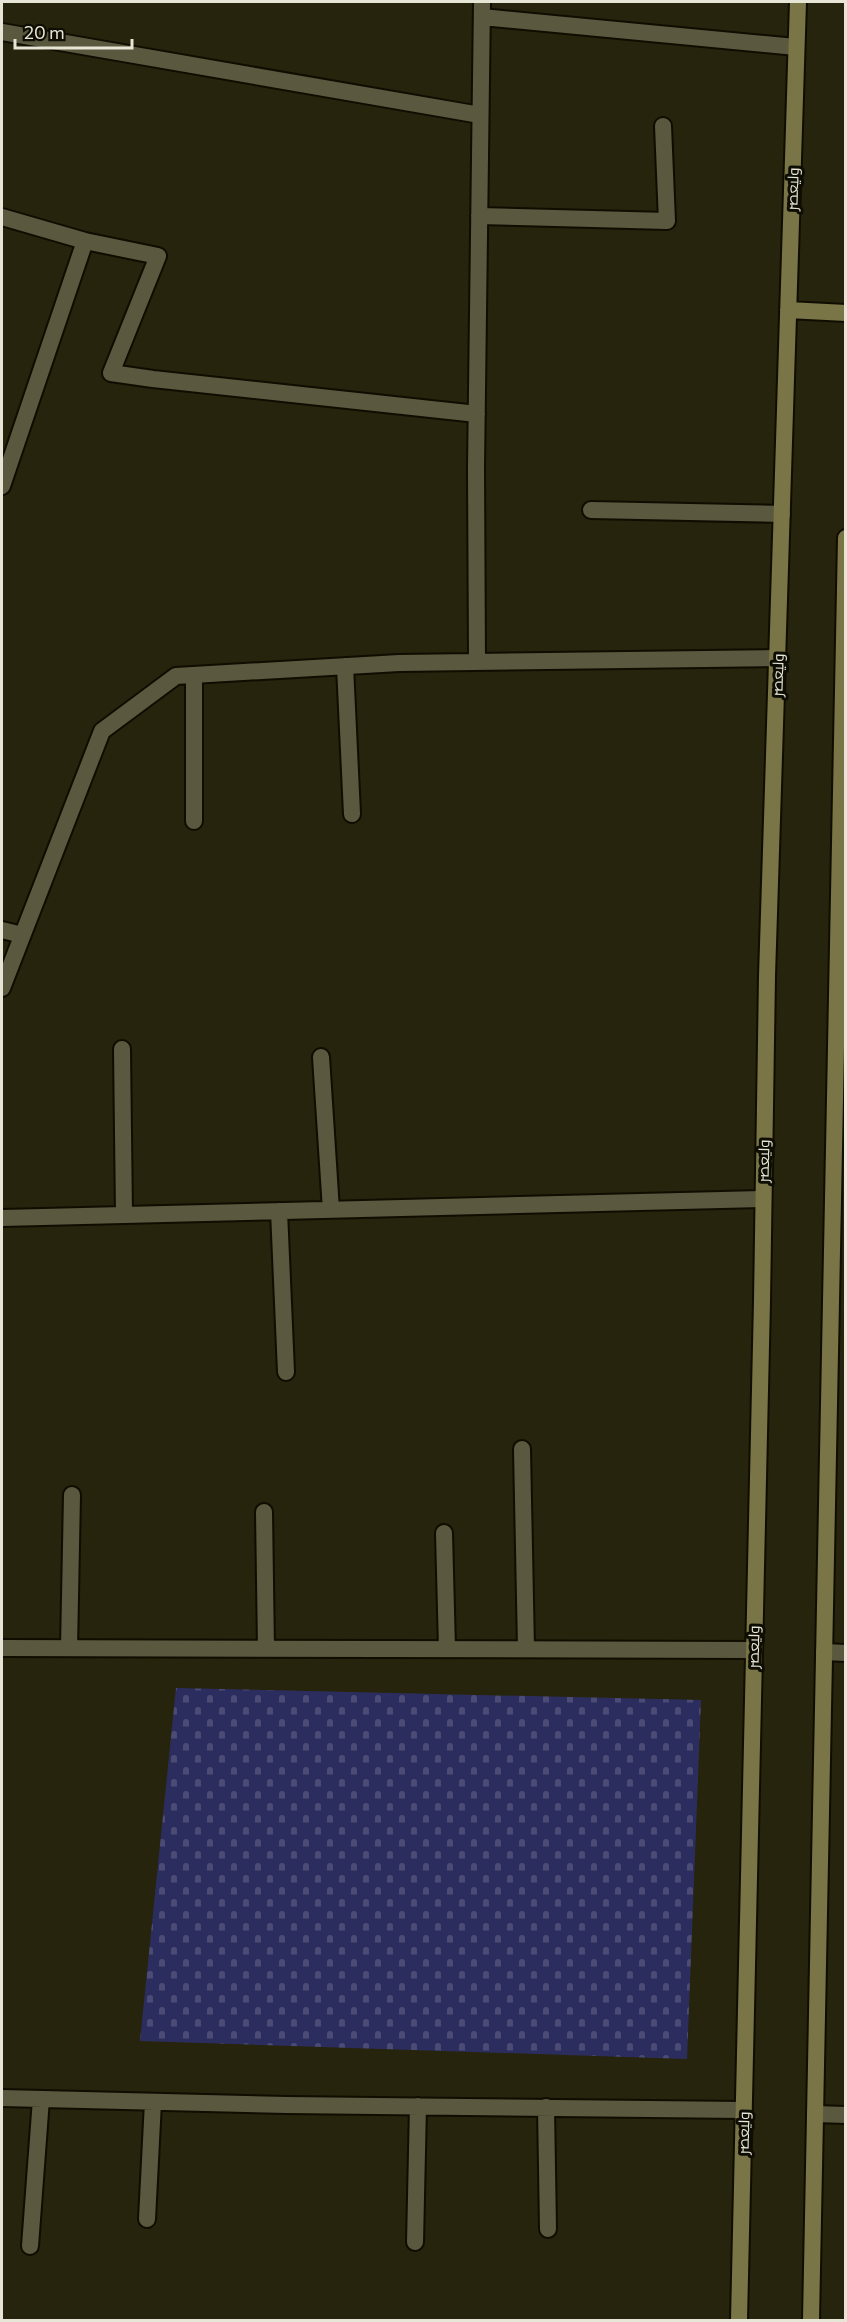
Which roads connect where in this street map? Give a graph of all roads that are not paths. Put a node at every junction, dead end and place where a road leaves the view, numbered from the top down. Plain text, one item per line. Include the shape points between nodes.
1 (798, 2) edge
2 (482, 9) edge
3 (2, 32) edge
4 (796, 47) junction
5 (480, 115) junction
6 (663, 126) dead end
7 (479, 216) junction
8 (2, 217) edge
9 (85, 241) junction
10 (788, 310) junction
11 (846, 313) edge
12 (477, 414) junction
13 (2, 486) edge
14 (591, 510) dead end
15 (782, 514) junction
16 (846, 538) edge
17 (777, 658) junction
18 (477, 662) junction
19 (345, 666) junction
20 (194, 675) junction
21 (352, 814) dead end
22 (194, 821) dead end
23 (2, 930) edge
24 (22, 935) junction
25 (2, 988) edge
26 (841, 988) edge
27 (122, 1049) dead end
28 (321, 1057) dead end
29 (762, 1199) junction
30 (331, 1210) junction
31 (279, 1211) junction
32 (124, 1215) junction
33 (2, 1218) edge
34 (286, 1372) dead end
35 (522, 1449) dead end
36 (72, 1495) dead end
37 (264, 1512) dead end
38 (444, 1533) dead end
39 (2, 1648) edge
40 (69, 1648) junction
41 (266, 1649) junction
42 (447, 1649) junction
43 (526, 1649) junction
44 (753, 1650) junction
45 (824, 1652) junction
46 (846, 1653) edge
47 (2, 2098) edge
48 (41, 2099) junction
49 (153, 2102) junction
50 (418, 2106) junction
51 (546, 2107) junction
52 (743, 2110) junction
53 (815, 2115) junction
54 (846, 2115) edge
55 (147, 2219) dead end
56 (548, 2229) dead end
57 (415, 2241) dead end
58 (30, 2246) dead end
59 (739, 2320) edge
60 (811, 2320) edge

1 - 4 main road, ولیعصر
2 - 4 street
2 - 5 street
3 - 5 street
4 - 10 main road, ولیعصر
5 - 7 street
6 - 7 street via 667,220
7 - 12 street
8 - 9 street
9 - 12 street via 158,256 111,373
9 - 13 street
10 - 11 main road
10 - 15 main road, ولیعصر
12 - 18 street
14 - 15 street
15 - 17 main road, ولیعصر
16 - 26 main road
17 - 18 street
17 - 29 main road, ولیعصر
18 - 19 street
19 - 20 street
19 - 21 street
20 - 22 street
20 - 24 street via 176,676 102,731
23 - 24 street
24 - 25 street
26 - 45 main road
27 - 32 street
28 - 30 street
29 - 30 street
29 - 44 main road, ولیعصر
30 - 31 street
31 - 32 street
31 - 34 street
32 - 33 street
35 - 43 street
36 - 40 street
37 - 41 street
38 - 42 street
39 - 40 street
40 - 41 street
41 - 42 street
42 - 43 street
43 - 44 street
44 - 52 main road, ولیعصر
45 - 46 street
45 - 53 main road
47 - 48 street
48 - 49 street
48 - 58 street
49 - 50 street
49 - 55 street
50 - 51 street
50 - 57 street
51 - 52 street
51 - 56 street
52 - 59 main road, ولیعصر
53 - 54 street
53 - 60 main road

